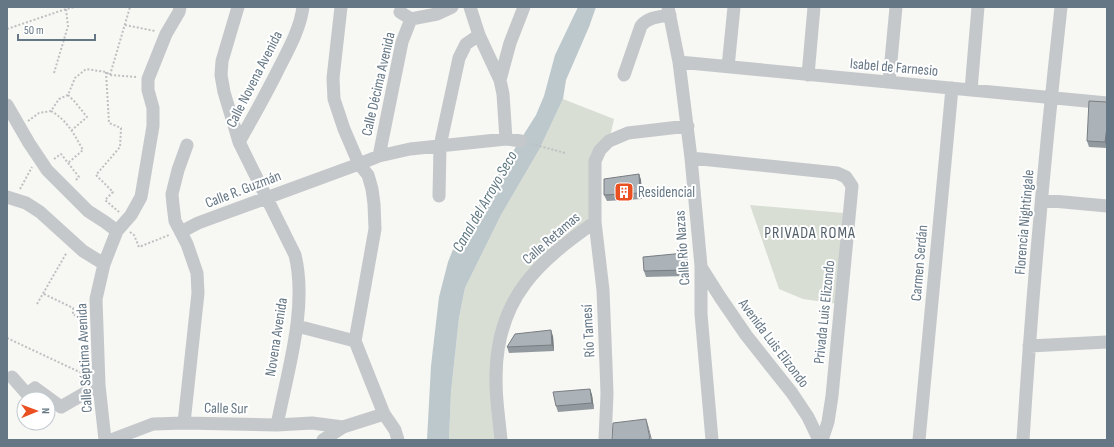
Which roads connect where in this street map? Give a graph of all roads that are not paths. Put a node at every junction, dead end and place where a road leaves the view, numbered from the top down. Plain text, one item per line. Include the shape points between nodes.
1 (180, 7) edge
2 (238, 7) edge
3 (303, 7) edge
4 (341, 7) edge
5 (452, 7) edge
6 (470, 7) edge
7 (524, 7) edge
8 (734, 7) edge
9 (814, 7) edge
10 (896, 7) edge
11 (978, 7) edge
12 (1061, 7) edge
13 (669, 11) edge
14 (478, 35) junction
15 (679, 62) junction
16 (728, 67) junction
17 (624, 75) dead end
18 (808, 75) junction
19 (500, 80) junction
20 (889, 82) junction
21 (952, 88) junction
22 (971, 90) junction
23 (1051, 97) junction
24 (1107, 103) edge
25 (7, 105) edge
26 (688, 126) junction
27 (506, 139) junction
28 (239, 142) junction
29 (521, 142) road end
30 (187, 145) dead end
31 (440, 146) junction
32 (378, 156) junction
33 (691, 158) junction
34 (359, 164) junction
35 (439, 196) dead end
36 (267, 197) junction
37 (11, 198) edge
38 (1042, 200) junction
39 (1107, 206) edge
40 (595, 222) junction
41 (122, 225) junction
42 (181, 232) junction
43 (104, 264) junction
44 (701, 266) junction
45 (297, 326) junction
46 (355, 341) junction
47 (1107, 342) edge
48 (1029, 346) junction
49 (12, 377) dead end
50 (99, 383) junction
51 (384, 414) junction
52 (184, 423) junction
53 (277, 425) junction
54 (343, 427) junction
55 (105, 440) edge
56 (111, 440) edge
57 (324, 440) edge
58 (398, 440) edge
59 (500, 440) edge
60 (605, 440) edge
61 (712, 440) edge
62 (821, 440) edge
63 (919, 440) edge
64 (1023, 440) edge

1 - 41 street, Calle Séptima Avenida via 148,79 153,108 151,144 141,197
2 - 28 street, Novena Avenida via 222,61 221,75
3 - 28 street, Calle Novena Avenida via 290,47
4 - 34 street, Calle Décima Avenida via 333,78 334,98
5 - 32 street, Calle Décima Avenida via 437,14 405,16
6 - 14 street
7 - 19 street via 510,43
8 - 16 street
9 - 18 street
10 - 20 street
11 - 22 street
12 - 23 street, Florencia Nightingale
13 - 15 street, Calle Río Nazas
13 - 17 street via 649,19 641,26
14 - 19 street
14 - 31 street via 466,44 459,58
15 - 16 street, Isabel de Farnesio
15 - 26 street, Calle Río Nazas
16 - 18 street, Isabel de Farnesio
18 - 20 street, Isabel de Farnesio
19 - 27 street
20 - 21 street, Isabel de Farnesio
21 - 22 street, Isabel de Farnesio
21 - 63 street, Carmen Serdán
22 - 23 street, Isabel de Farnesio
23 - 24 street, Isabel de Farnesio
23 - 38 street, Florencia Nightingale
25 - 41 street via 41,161 66,189 88,211 105,222
26 - 33 street, Calle Río Nazas
26 - 40 street, Río Tamesí via 628,133 609,142 600,150 595,161
27 - 29 street, Calle R. Guzmán
27 - 31 street, Calle R. Guzmán
28 - 36 street, Novena Avenida
30 - 42 street via 172,194 175,221
31 - 32 street, Calle R. Guzmán
31 - 35 street
32 - 34 street, Calle R. Guzmán
33 - 44 street, Calle Río Nazas
33 - 62 street, Privada Luis Elizondo via 837,173 846,177 852,186 832,396 828,422
34 - 36 street, Calle R. Guzmán
34 - 46 street, Calle Décima Avenida via 368,175 372,188 375,229
36 - 42 street, Calle R. Guzmán
36 - 45 street, Novena Avenida via 298,266
37 - 43 street via 26,203 40,212 83,251
38 - 39 street
38 - 48 street, Florencia Nightingale
40 - 59 street, Calle Retamas via 567,242 535,271 518,292 504,324 496,373
40 - 60 street, Río Tamesí via 603,290 607,394
41 - 43 street, Calle Séptima Avenida
42 - 52 street via 197,273 198,293
43 - 50 street, Calle Séptima Avenida via 96,299
44 - 61 street, Calle Río Nazas via 701,314
44 - 62 street, Avenida Luis Elizondo via 746,335 792,393
45 - 46 street
45 - 53 street, Novena Avenida
46 - 51 street
47 - 48 street
48 - 64 street, Florencia Nightingale
49 - 50 street via 27,394 35,388 61,407
50 - 55 street, Calle Séptima Avenida
51 - 54 street
51 - 58 street via 395,430
52 - 53 street, Calle Sur
52 - 56 street, Calle Sur via 153,424
53 - 54 street, Calle Sur via 312,423
54 - 57 street

